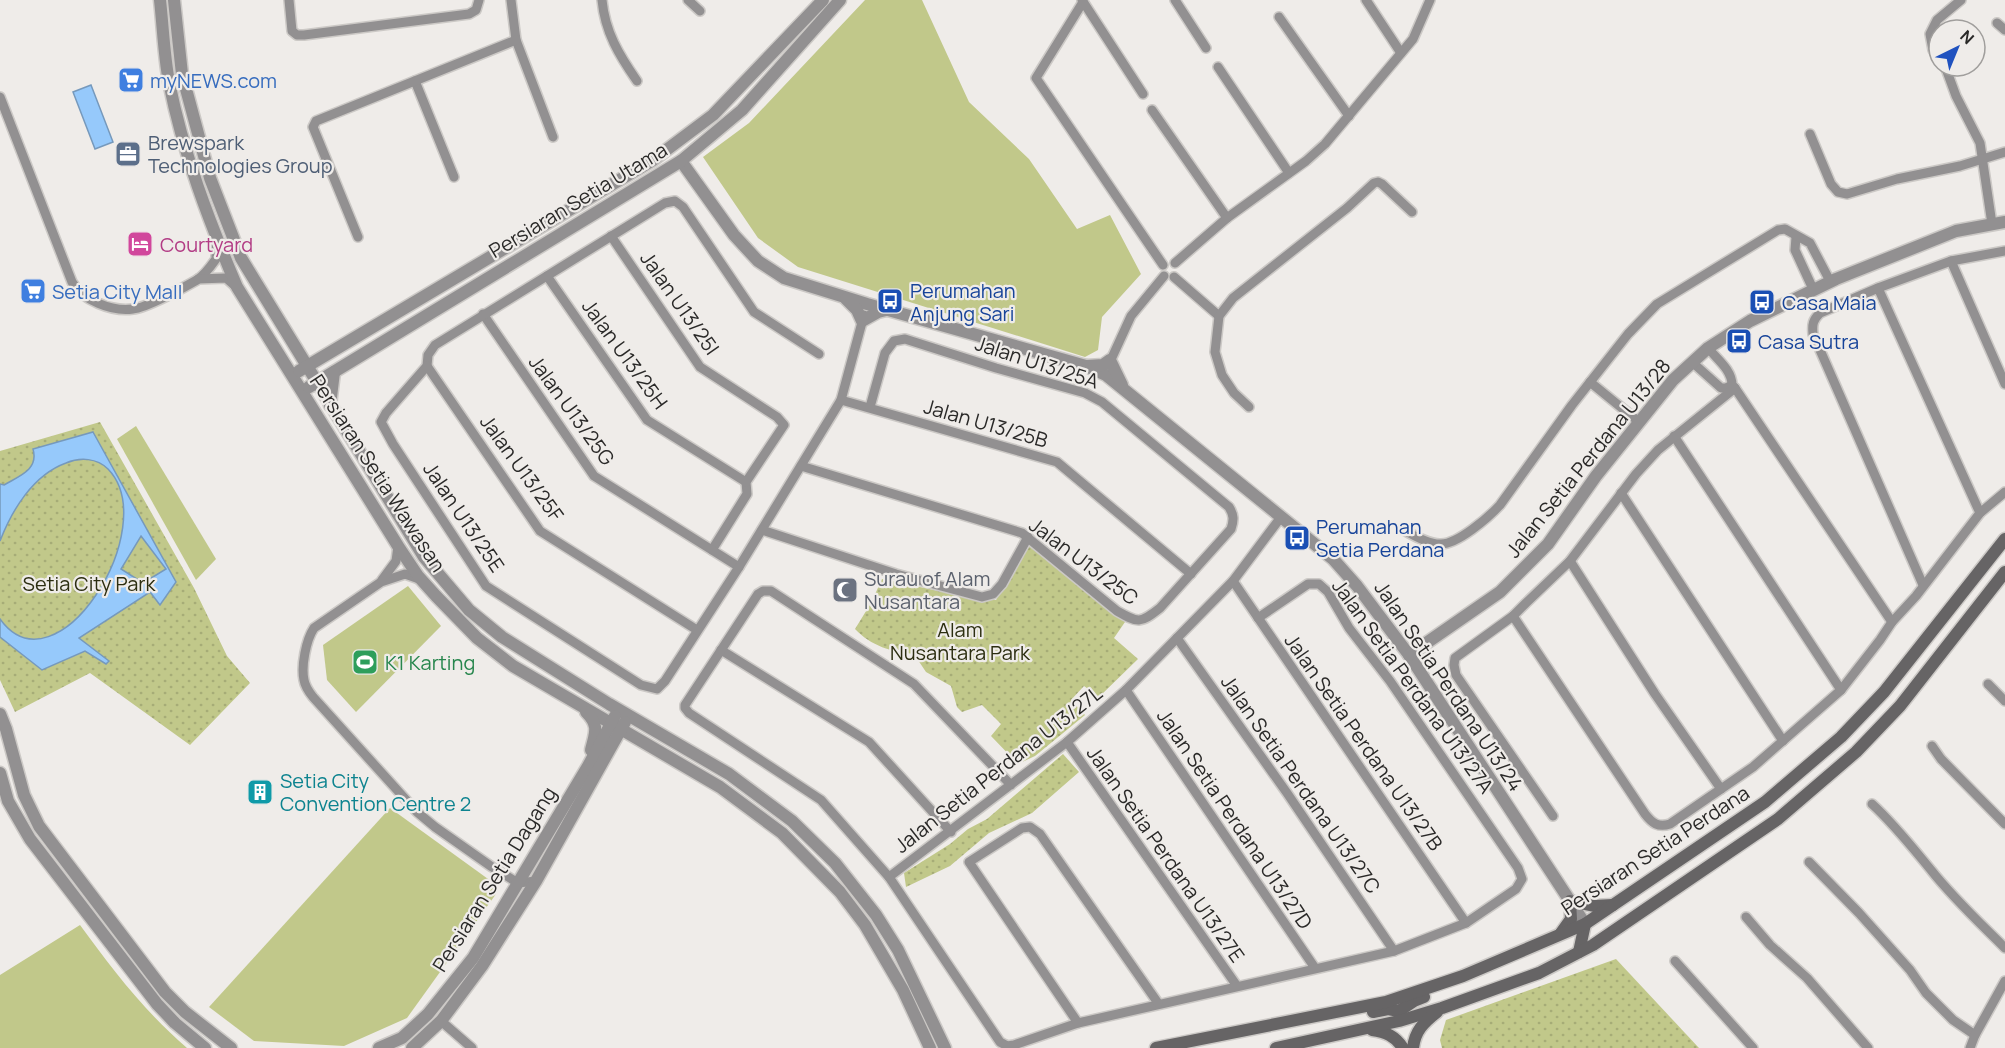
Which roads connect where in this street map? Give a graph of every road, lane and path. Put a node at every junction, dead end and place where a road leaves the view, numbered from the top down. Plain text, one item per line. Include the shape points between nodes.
1 (160, 0) edge
2 (174, 0) edge
3 (289, 0) edge
4 (479, 0) edge
5 (511, 0) edge
6 (602, 0) edge
7 (688, 0) edge
8 (823, 0) edge
9 (840, 0) edge
10 (1175, 0) edge
11 (1366, 0) edge
12 (1430, 0) edge
13 (1961, 0) edge
14 (1083, 1) edge
15 (700, 11) dead end
16 (1279, 17) dead end
17 (1939, 18) edge
18 (516, 40) junction
19 (1206, 48) dead end
20 (1401, 53) junction
21 (1218, 67) dead end
22 (1949, 78) edge
23 (415, 81) junction
24 (637, 81) dead end
25 (1143, 94) dead end
26 (0, 98) edge
27 (1152, 110) dead end
28 (1349, 116) junction
29 (693, 131) junction
30 (1810, 134) dead end
31 (552, 137) dead end
32 (699, 147) junction
33 (2005, 152) edge
34 (1983, 159) junction
35 (653, 160) junction
36 (681, 161) junction
37 (661, 173) junction
38 (1289, 173) junction
39 (692, 176) junction
40 (454, 177) dead end
41 (1412, 212) dead end
42 (1227, 218) junction
43 (2005, 222) edge
44 (1992, 224) junction
45 (611, 236) junction
46 (358, 237) dead end
47 (1796, 237) junction
48 (216, 238) junction
49 (2005, 251) edge
50 (1952, 261) junction
51 (1175, 263) junction
52 (1163, 265) junction
53 (547, 276) junction
54 (1169, 277) junction
55 (198, 279) junction
56 (1830, 281) junction
57 (237, 287) junction
58 (1878, 288) junction
59 (1813, 289) junction
60 (843, 297) junction
61 (867, 304) junction
62 (887, 310) junction
63 (483, 314) junction
64 (1219, 316) junction
65 (862, 321) junction
66 (294, 347) junction
67 (1708, 348) junction
68 (819, 354) dead end
69 (321, 358) junction
70 (1110, 360) junction
71 (1692, 362) junction
72 (427, 366) junction
73 (1086, 366) junction
74 (306, 367) junction
75 (334, 372) junction
76 (293, 375) junction
77 (1106, 375) junction
78 (316, 382) junction
79 (1590, 382) junction
80 (2005, 384) edge
81 (1733, 387) junction
82 (1124, 388) junction
83 (303, 391) junction
84 (841, 400) junction
85 (330, 405) junction
86 (870, 407) junction
87 (1249, 407) dead end
88 (1639, 422) junction
89 (1674, 436) junction
90 (801, 466) junction
91 (746, 482) junction
92 (2005, 492) edge
93 (1621, 493) junction
94 (1980, 513) junction
95 (1281, 517) junction
96 (762, 530) junction
97 (1404, 530) dead end
98 (1028, 537) junction
99 (2005, 539) edge
100 (398, 546) junction
101 (712, 550) junction
102 (1570, 561) junction
103 (739, 567) junction
104 (2005, 572) edge
105 (1191, 574) junction
106 (422, 581) junction
107 (1233, 581) junction
108 (381, 582) junction
109 (1923, 585) junction
110 (1513, 616) junction
111 (1258, 618) junction
112 (1892, 622) junction
113 (697, 630) junction
114 (1177, 638) junction
115 (1397, 639) junction
116 (1424, 645) junction
117 (721, 650) junction
118 (1409, 655) junction
119 (1420, 672) junction
120 (1988, 684) dead end
121 (1126, 690) junction
122 (1841, 690) junction
123 (2005, 701) edge
124 (577, 703) junction
125 (623, 712) junction
126 (0, 714) edge
127 (616, 725) junction
128 (1783, 741) junction
129 (1066, 742) junction
130 (1932, 746) dead end
131 (669, 757) junction
132 (592, 769) junction
133 (0, 772) edge
134 (1011, 785) junction
135 (1721, 789) junction
136 (1872, 804) dead end
137 (1553, 816) dead end
138 (2005, 824) edge
139 (951, 832) junction
140 (1809, 862) dead end
141 (890, 877) junction
142 (536, 881) junction
143 (518, 883) junction
144 (524, 901) junction
145 (1570, 901) junction
146 (1613, 905) junction
147 (1746, 917) dead end
148 (1466, 923) junction
149 (1585, 924) junction
150 (1610, 933) junction
151 (1558, 936) junction
152 (2005, 948) edge
153 (1394, 951) junction
154 (1579, 952) junction
155 (1675, 961) dead end
156 (1486, 966) junction
157 (1315, 968) junction
158 (2005, 981) edge
159 (1237, 986) junction
160 (1158, 1004) junction
161 (1442, 1008) junction
162 (1312, 1015) junction
163 (1401, 1017) junction
164 (441, 1021) junction
165 (1078, 1023) junction
166 (1364, 1029) junction
167 (1974, 1035) junction
168 (205, 1048) edge
169 (231, 1048) edge
170 (379, 1048) edge
171 (412, 1048) edge
172 (472, 1048) edge
173 (930, 1048) edge
174 (945, 1048) edge
175 (1155, 1048) edge
176 (1276, 1048) edge
177 (1404, 1048) edge
178 (1413, 1048) edge
179 (1753, 1048) edge
180 (1868, 1048) edge
181 (1970, 1048) edge

1 - 48 street, Persiaran Setia Wawasan via 178,122
2 - 66 street, Persiaran Setia Wawasan via 182,74 210,178 241,258
3 - 4 street via 292,31 297,35 469,14 476,10
5 - 18 street
6 - 24 street via 617,53
7 - 15 street
8 - 29 street, Persiaran Setia Utama
9 - 32 street, Persiaran Setia Utama via 742,110
10 - 19 street
11 - 20 street
12 - 20 street via 1413,39
13 - 17 street
14 - 25 street
14 - 52 street via 1036,78
16 - 28 street
18 - 23 street
18 - 31 street
20 - 28 street
21 - 38 street
22 - 34 street via 1980,143
23 - 40 street
23 - 46 street via 316,121 313,127
26 - 55 street via 77,290 94,301 131,310
27 - 42 street
28 - 38 street via 1319,149
29 - 35 street, Persiaran Setia Utama
29 - 36 street
30 - 34 street via 1831,184 1843,194
32 - 36 street, Persiaran Setia Utama
32 - 39 street via 693,158
33 - 34 street
34 - 44 street
35 - 36 street
35 - 69 street, Persiaran Setia Utama
36 - 37 street, Persiaran Setia Utama
36 - 39 street, Jalan Setia Perdana U13/24
37 - 39 street
37 - 75 street, Persiaran Setia Utama
38 - 42 street
39 - 60 street, Jalan Setia Perdana U13/24 via 734,235 758,261 784,278
41 - 64 street via 1382,184 1374,183 1233,297
42 - 51 street
43 - 44 street, Jalan Setia Perdana U13/28
44 - 56 street, Jalan Setia Perdana U13/28 via 1933,239
45 - 53 street
45 - 68 street via 665,203 675,201 683,207 754,312
45 - 91 street, Jalan U13/25I via 700,367 784,425
47 - 56 street via 1810,243
47 - 59 street via 1795,250
47 - 79 street via 1785,229 1778,230 1657,304
48 - 55 street via 216,259
48 - 57 street, Persiaran Setia Wawasan
49 - 50 street
50 - 58 street
50 - 80 street
51 - 52 street
51 - 54 street via 1178,270
52 - 54 street via 1162,272
53 - 63 street
53 - 91 street, Jalan U13/25H via 647,420
54 - 64 street
54 - 70 street via 1131,316
55 - 57 street via 226,278
56 - 59 street, Jalan Setia Perdana U13/28
57 - 76 street, Persiaran Setia Wawasan
58 - 94 street
58 - 109 street via 1820,313 1814,319 1813,334
59 - 67 street, Jalan Setia Perdana U13/28
60 - 61 street, Jalan Setia Perdana U13/24
60 - 65 street
61 - 62 street, Jalan Setia Perdana U13/24
61 - 65 street
62 - 65 street
62 - 73 street, Jalan Setia Perdana U13/24
63 - 72 street via 435,345
63 - 101 street, Jalan U13/25G via 594,476
64 - 87 street via 1215,352 1222,375
65 - 84 street
66 - 69 street
66 - 74 street, Persiaran Setia Wawasan
67 - 71 street, Jalan Setia Perdana U13/28
67 - 81 street via 1732,377
69 - 74 street, Persiaran Setia Utama
70 - 73 street
70 - 77 street
70 - 82 street
71 - 81 street via 1721,388
71 - 88 street, Jalan Setia Perdana U13/28
72 - 113 street, Jalan U13/25F via 540,531
72 - 113 street, Jalan U13/25E via 381,422 486,586 641,685 657,689
73 - 77 street, Jalan Setia Perdana U13/24
74 - 76 street, Persiaran Setia Utama
74 - 78 street, Persiaran Setia Wawasan
75 - 78 street, Persiaran Setia Utama
75 - 85 street
76 - 83 street, Persiaran Setia Wawasan
77 - 82 street, Jalan Setia Perdana U13/24
78 - 83 street, Persiaran Setia Utama
78 - 85 street, Persiaran Setia Wawasan
79 - 88 street
79 - 97 street via 1491,514 1449,543 1438,544
81 - 89 street
81 - 112 street
82 - 95 street, Jalan Setia Perdana U13/24
83 - 100 street, Persiaran Setia Wawasan
84 - 86 street, Jalan U13/25B
84 - 90 street
85 - 125 street, Persiaran Setia Wawasan via 424,557 469,610 522,651
86 - 105 street, Jalan U13/25B via 1057,462
86 - 105 street, Jalan U13/25A via 885,353 894,341 904,339 1092,396 1233,514 1231,529
88 - 116 street, Jalan Setia Perdana U13/28 via 1548,544 1500,592
89 - 93 street
89 - 122 street
90 - 96 street
90 - 98 street, Jalan U13/25C
91 - 101 street via 747,494
92 - 94 street
93 - 102 street
93 - 128 street
94 - 109 street
95 - 107 street, Jalan Setia Perdana U13/27L
95 - 115 street, Jalan Setia Perdana U13/24 via 1333,559
96 - 98 street via 896,574 982,597 993,594 1002,584
96 - 103 street
98 - 105 street, Jalan U13/25C via 1134,621 1147,619
99 - 146 main road, Persiaran Setia Perdana via 1884,692 1841,737 1765,801
100 - 106 street, Persiaran Setia Wawasan
100 - 108 street via 396,561
101 - 103 street, Jalan U13/25G
102 - 110 street
102 - 135 street
103 - 113 street
104 - 150 main road, Persiaran Setia Perdana via 1900,706 1856,752 1778,819
106 - 108 street via 407,574
106 - 124 street, Persiaran Setia Wawasan via 477,638 513,666
107 - 111 street, Jalan Setia Perdana U13/27B
107 - 114 street, Jalan Setia Perdana U13/27L
108 - 143 street via 314,628 307,639 303,677 306,686 417,812
109 - 112 street
110 - 135 street via 1652,822 1658,826 1670,824
110 - 137 street via 1455,658 1456,675
111 - 148 street, Jalan Setia Perdana U13/27B
111 - 148 street, Jalan Setia Perdana U13/27A via 1308,584 1324,587 1518,868 1522,879 1516,889
112 - 122 street
114 - 121 street, Jalan Setia Perdana U13/27L
114 - 153 street, Jalan Setia Perdana U13/27C
115 - 116 street
115 - 118 street, Jalan Setia Perdana U13/24
116 - 118 street, Jalan Setia Perdana U13/28
116 - 119 street
117 - 134 street, Jalan Setia Perdana U13/27L via 758,594 771,591 914,684
117 - 139 street via 868,742
117 - 141 street, Jalan Setia Perdana U13/27L via 686,702 687,711 821,800
118 - 119 street, Jalan Setia Perdana U13/24
119 - 145 street, Jalan Setia Perdana U13/24
120 - 123 street
121 - 129 street, Jalan Setia Perdana U13/27L
121 - 157 street, Jalan Setia Perdana U13/27D
122 - 128 street
124 - 127 street, Persiaran Setia Wawasan
124 - 132 street via 594,720 596,728
125 - 127 street, Persiaran Setia Dagang
125 - 174 street, Persiaran Setia Wawasan via 751,789 792,820 835,863 897,950
126 - 169 street via 24,795 39,826 165,992
127 - 131 street, Persiaran Setia Wawasan
127 - 132 street, Persiaran Setia Dagang
128 - 135 street
129 - 134 street, Jalan Setia Perdana U13/27L
129 - 159 street, Jalan Setia Perdana U13/27E
130 - 138 street
131 - 132 street via 627,742
131 - 173 street, Persiaran Setia Wawasan via 760,815 825,875 882,953
132 - 142 street, Persiaran Setia Dagang
132 - 143 street, Persiaran Setia Dagang
133 - 168 street via 8,801 30,839 157,1004
134 - 139 street, Jalan Setia Perdana U13/27L
136 - 152 street
139 - 141 street, Jalan Setia Perdana U13/27L
140 - 167 street via 1910,969 1926,993
141 - 165 street via 1000,1041 1014,1045
142 - 143 street
142 - 144 street, Persiaran Setia Dagang
143 - 144 street
143 - 170 street, Persiaran Setia Dagang via 472,958 428,1014 402,1038
144 - 164 street, Persiaran Setia Dagang
145 - 146 main road
145 - 149 street, Jalan Setia Perdana U13/24
145 - 151 main road via 1571,920
146 - 149 main road, Persiaran Setia Perdana
147 - 180 street via 1807,978
148 - 153 street
149 - 150 main road
149 - 151 main road, Persiaran Setia Perdana
149 - 154 main road
150 - 154 main road, Persiaran Setia Perdana
151 - 156 main road, Persiaran Setia Perdana
153 - 157 street
154 - 161 main road, Persiaran Setia Perdana via 1539,973
155 - 179 street
156 - 162 main road, Persiaran Setia Perdana via 1386,1002
156 - 163 main road via 1455,986 1414,1001
157 - 159 street
158 - 167 street
159 - 160 street
160 - 165 street
160 - 165 street via 1040,834 1030,827 1022,828 969,862
161 - 163 main road, Persiaran Setia Perdana
161 - 178 main road via 1420,1026
162 - 163 main road via 1337,1017 1388,1010
162 - 175 main road, Persiaran Setia Perdana
163 - 166 main road, Persiaran Setia Perdana
163 - 177 main road
163 - 178 main road
164 - 171 street, Persiaran Setia Dagang
164 - 172 street
166 - 176 main road, Persiaran Setia Perdana
166 - 177 main road via 1384,1032
167 - 181 street

